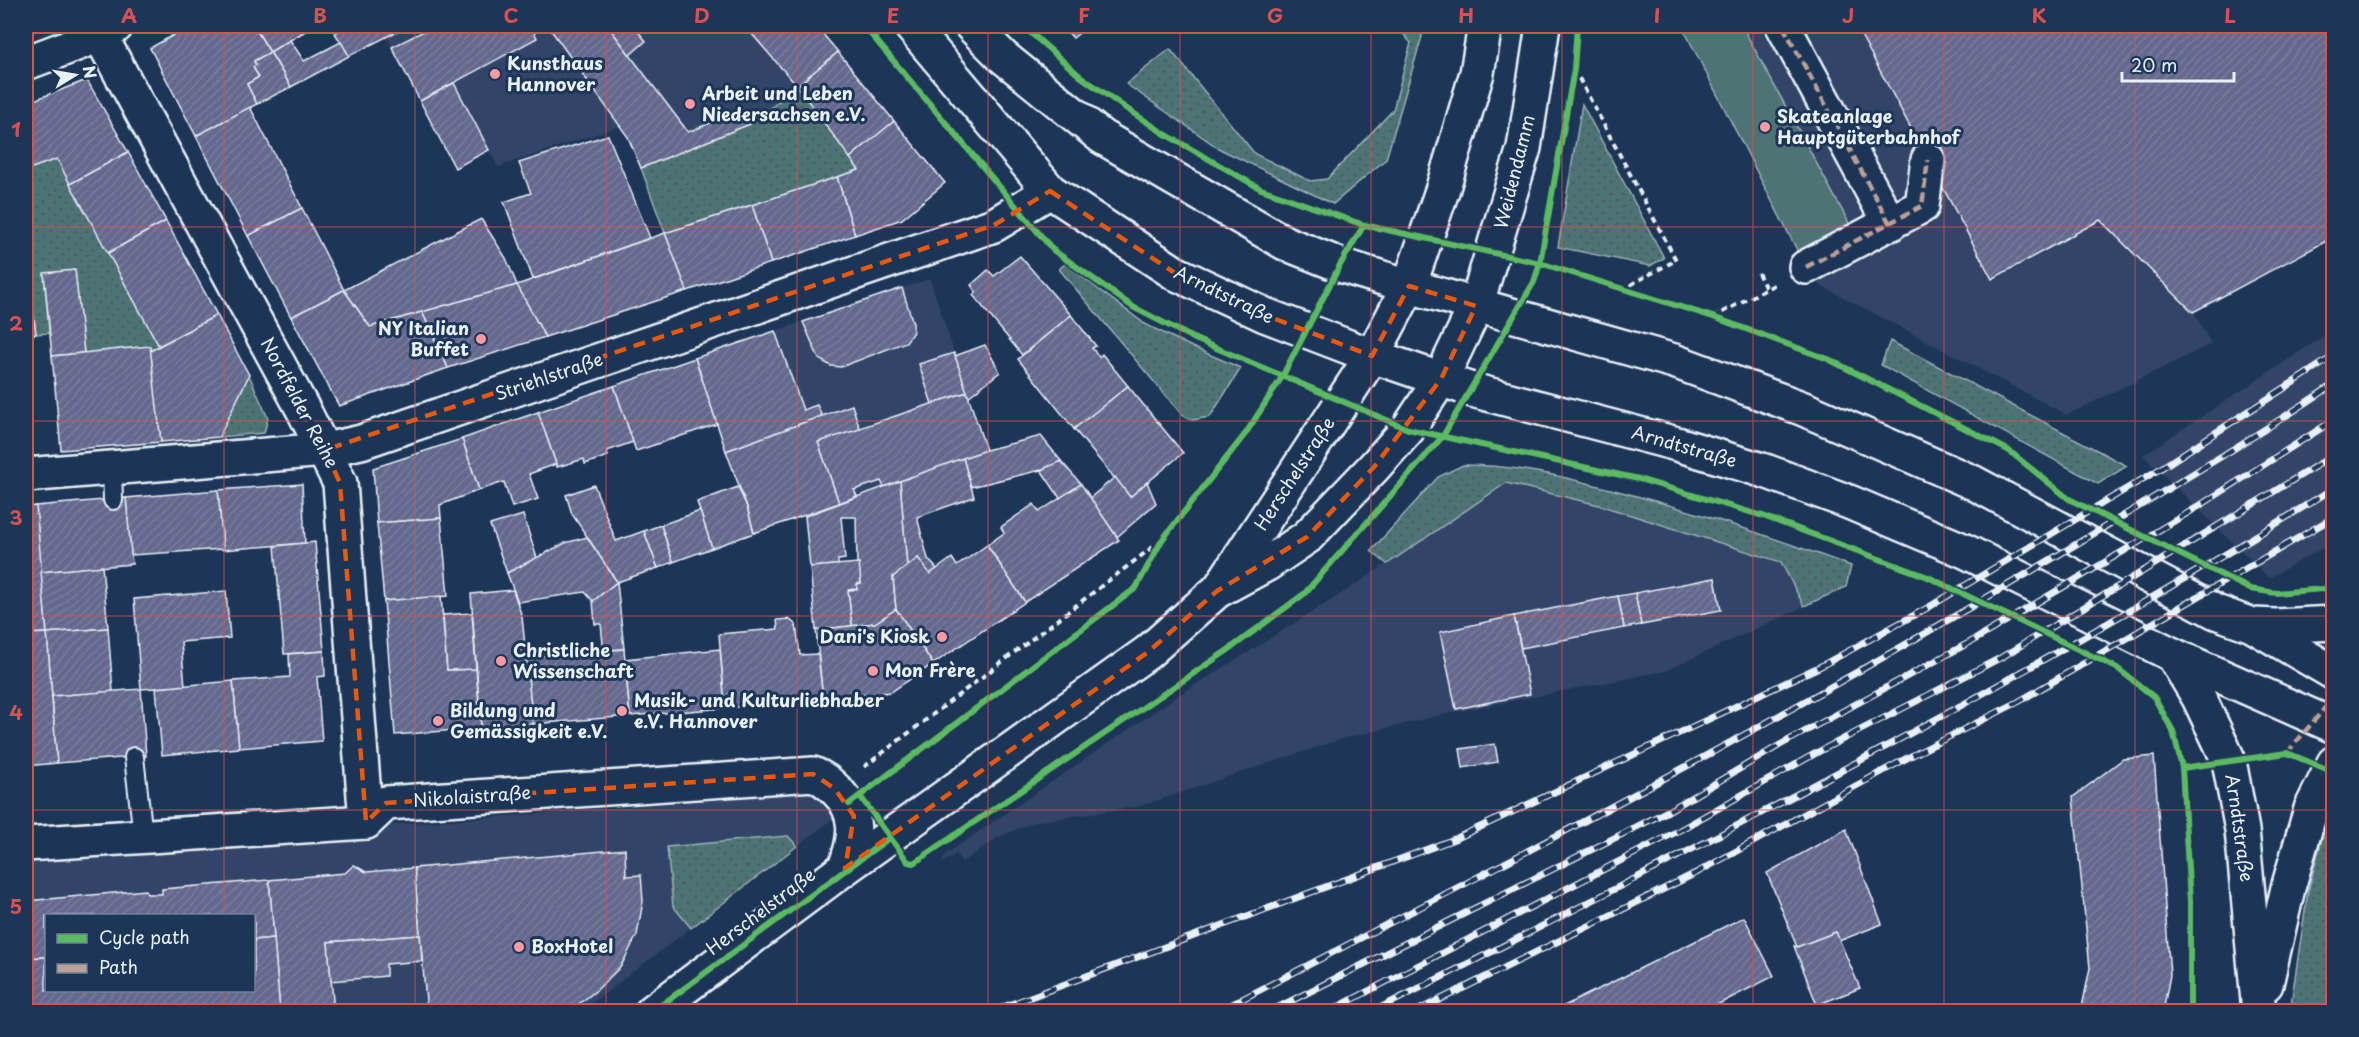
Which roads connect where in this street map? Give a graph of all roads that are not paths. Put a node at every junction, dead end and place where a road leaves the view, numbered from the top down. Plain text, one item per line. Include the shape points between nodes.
1 (911, 26) edge
2 (972, 26) edge
3 (1485, 26) edge
4 (1543, 26) edge
5 (1783, 26) edge
6 (104, 29) edge
7 (26, 63) edge
8 (1928, 160) dead end
9 (1050, 191) junction
10 (1890, 224) junction
11 (1806, 267) road end
12 (1409, 286) junction
13 (1476, 306) junction
14 (1372, 356) junction
15 (1441, 379) junction
16 (325, 450) junction
17 (26, 475) edge
18 (1217, 591) junction
19 (2334, 623) edge
20 (2252, 625) junction
21 (2173, 655) junction
22 (2334, 673) edge
23 (2334, 726) edge
24 (134, 758) dead end
25 (2334, 763) edge
26 (366, 822) junction
27 (143, 836) junction
28 (26, 844) edge
29 (845, 868) junction
30 (652, 1011) edge
31 (2259, 1011) edge

1 - 9 street, Arndtstraße
2 - 12 street via 1002,56 1102,137 1216,205 1285,243
3 - 12 street via 1477,73
4 - 13 street, Weidendamm via 1524,148
5 - 10 street
6 - 7 street
6 - 16 street, Nordfelder Reihe
8 - 10 street via 1922,206
9 - 14 street, Arndtstraße via 1175,273 1265,315
9 - 16 street, Striehlstraße via 994,225 361,442
10 - 11 street
12 - 13 street
12 - 14 street
13 - 15 street, Weidendamm
13 - 20 street via 1674,361 1804,409 1974,483 2216,612
14 - 15 street, Arndtstraße
14 - 18 street, Herschelstraße
15 - 18 street, Herschelstraße via 1408,429 1307,537
15 - 21 street, Arndtstraße via 1677,444 1839,498 1965,551
16 - 17 street, Striehlstraße via 113,484
16 - 26 street, Nordfelder Reihe via 340,483
18 - 29 street, Herschelstraße via 1148,652
19 - 20 street
20 - 22 street
21 - 23 street
21 - 31 street, Arndtstraße via 2229,760 2243,841
24 - 27 lane
25 - 31 street via 2311,809
26 - 27 street
26 - 29 street, Nikolaistraße via 386,802 798,774 823,778 849,804 855,831
27 - 28 street
29 - 30 street, Herschelstraße

